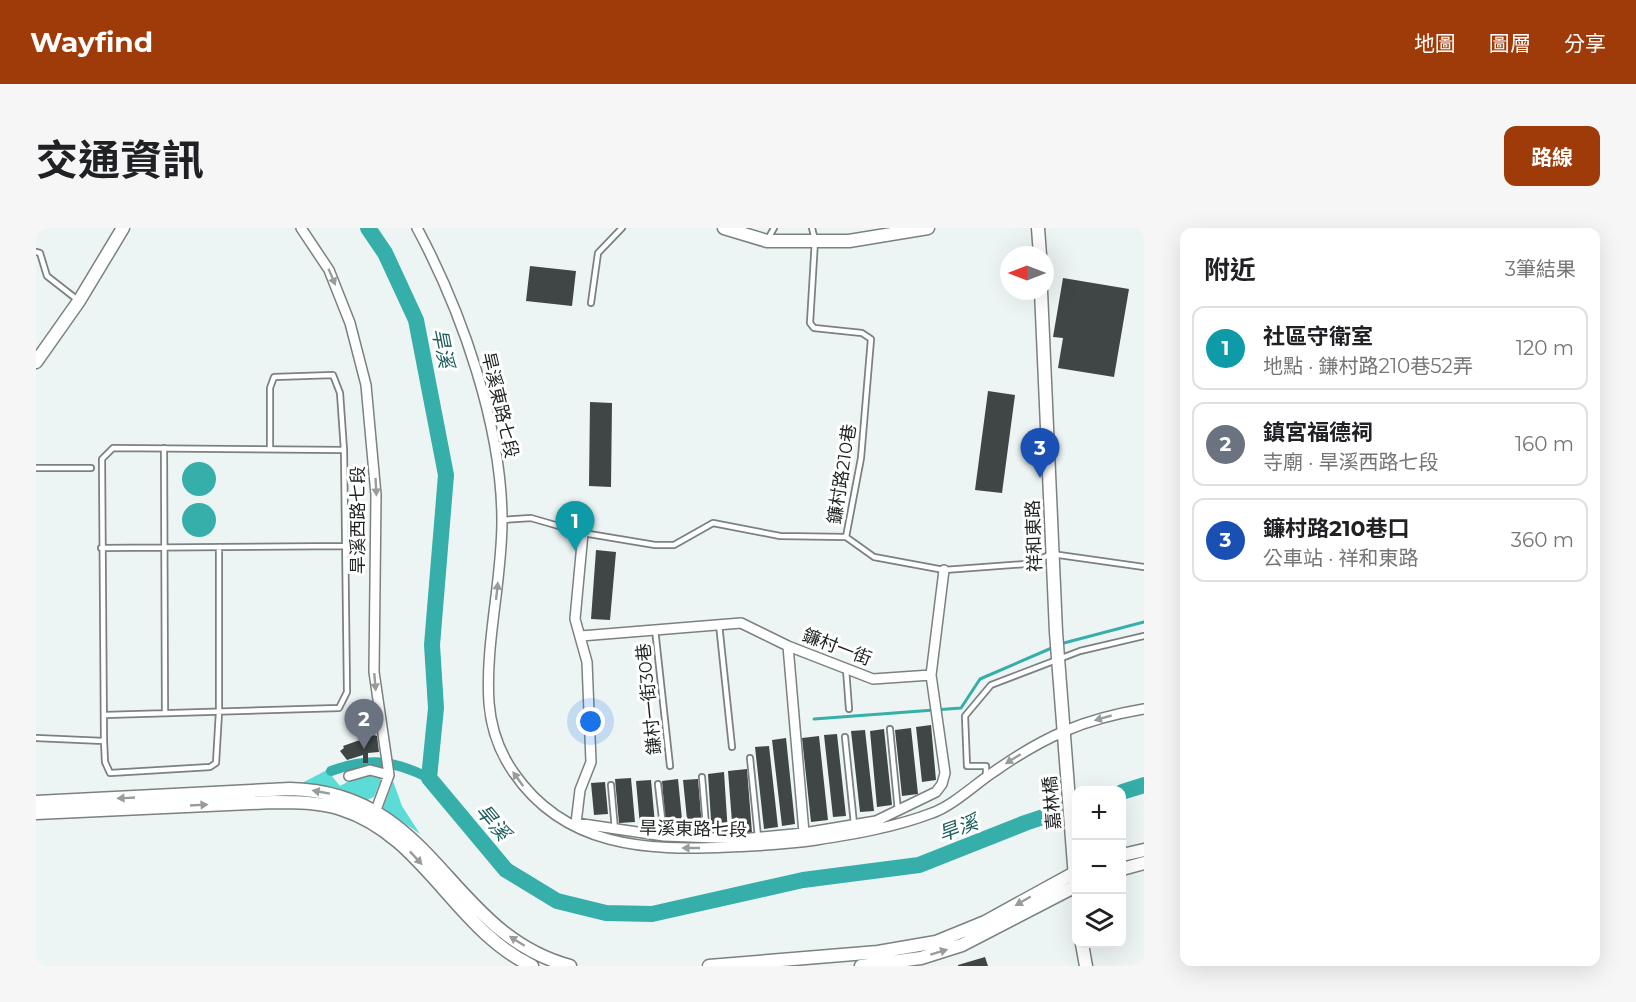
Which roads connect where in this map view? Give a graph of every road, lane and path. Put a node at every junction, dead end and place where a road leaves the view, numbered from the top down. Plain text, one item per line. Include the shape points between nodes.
1 (123, 228) edge
2 (301, 228) edge
3 (417, 228) edge
4 (622, 228) edge
5 (724, 228) edge
6 (774, 228) edge
7 (928, 228) edge
8 (1038, 228) edge
9 (814, 234) edge
10 (767, 241) junction
11 (1039, 246) edge
12 (36, 252) edge
13 (1041, 300) edge
14 (79, 301) junction
15 (591, 303) dead end
16 (36, 362) edge
17 (270, 447) junction
18 (164, 448) junction
19 (344, 450) junction
20 (36, 468) edge
21 (91, 468) dead end
22 (502, 520) junction
23 (582, 533) junction
24 (846, 537) junction
25 (345, 546) junction
26 (101, 548) junction
27 (164, 548) junction
28 (219, 548) junction
29 (1052, 554) junction
30 (1144, 567) edge
31 (944, 570) junction
32 (719, 623) junction
33 (655, 629) junction
34 (581, 636) junction
35 (1144, 636) edge
36 (788, 646) junction
37 (1058, 661) junction
38 (846, 669) junction
39 (932, 675) junction
40 (849, 709) dead end
41 (1144, 709) edge
42 (219, 712) junction
43 (165, 713) junction
44 (105, 715) junction
45 (890, 729) dead end
46 (1063, 729) junction
47 (845, 736) dead end
48 (36, 738) edge
49 (104, 741) junction
50 (1065, 744) joint
51 (732, 747) dead end
52 (750, 758) dead end
53 (670, 766) dead end
54 (388, 772) junction
55 (349, 776) dead end
56 (702, 777) dead end
57 (986, 777) junction
58 (658, 784) dead end
59 (611, 785) dead end
60 (36, 802) edge
61 (898, 811) junction
62 (36, 813) edge
63 (374, 816) junction
64 (854, 824) junction
65 (615, 830) junction
66 (804, 833) junction
67 (664, 836) junction
68 (758, 837) junction
69 (707, 838) junction
70 (1073, 840) edge
71 (1144, 850) edge
72 (1126, 854) edge
73 (1144, 863) edge
74 (1126, 868) edge
75 (1072, 875) edge
76 (1072, 888) edge
77 (1083, 948) edge
78 (532, 966) edge
79 (570, 966) edge
80 (709, 966) edge
81 (861, 966) edge
82 (1086, 966) edge

1 - 14 street
2 -> 54 street, 旱溪西路七段 via 329,270 350,323 366,385 376,495 374,672
3 - 22 street, 旱溪東路七段 via 472,354 497,458
4 - 15 lane via 598,253
5 - 10 street
6 - 10 lane
7 - 9 street via 849,241
8 - 11 street
9 - 10 street
9 - 24 lane, 鐮村路210巷 via 810,323 814,328 862,333 871,339 861,459
12 - 14 lane via 40,253 47,276
13 - 29 street, 祥和東路
14 - 16 street
17 - 18 lane
17 - 19 lane
17 - 19 lane via 270,388 274,377 333,375 340,393
18 - 26 lane via 113,448 102,459
18 - 27 lane
19 - 25 lane
20 - 21 lane
22 - 23 lane via 531,518
57 -> 22 street, 旱溪東路七段 via 934,813 815,840 661,848 615,842 570,825 544,808 522,785 504,759 491,720 489,675
23 - 24 lane via 674,545 713,523 780,536
23 - 34 street via 575,619
24 - 31 lane, 鐮村路210巷 via 874,557
25 - 28 lane
25 - 42 lane via 347,692 339,708
26 - 27 lane
26 - 44 lane
27 - 28 lane
27 - 43 lane
28 - 42 lane
29 - 30 lane, 鐮村路210巷
29 - 31 lane, 鐮村路210巷 via 1026,564
29 - 37 street, 祥和東路
31 - 39 street
32 - 33 street, 鐮村一街
32 - 36 street, 鐮村一街 via 741,623
32 - 51 lane
33 - 34 street, 鐮村一街
33 - 53 lane, 鎌村一街30巷
34 - 65 street via 587,662 591,762 580,790 576,823
35 - 37 lane via 1080,651
36 - 38 street, 鐮村一街
36 - 66 street
37 - 46 street, 祥和東路
37 - 57 lane via 991,685 965,716 967,766 986,766
38 - 39 street, 鐮村一街 via 873,679
38 - 40 lane
39 - 61 street via 945,773 936,792
41 -> 46 street, 旱溪東路七段
42 - 43 lane
42 - 49 lane via 216,763 210,767 110,773
43 - 44 lane
44 - 49 lane
45 - 61 lane
46 - 50 street, 祥和東路
46 -> 57 street, 旱溪東路七段
47 - 64 lane
48 - 49 lane
50 - 70 street, 嘉林橋
52 - 68 lane
54 - 55 street via 370,770
54 - 63 street
56 - 69 lane
58 - 67 lane
59 - 65 lane
63 -> 60 street via 347,798 305,790
61 - 64 street via 876,821
62 -> 63 street via 293,802
63 -> 78 street via 491,941
79 -> 63 street via 511,939 476,908 409,835
64 - 66 street
65 - 67 street
66 - 68 street
67 - 69 street
68 - 69 street
71 - 72 street
73 - 74 street
75 -> 80 street via 985,922 936,942 890,951
81 -> 76 street via 921,958 962,945
77 - 82 street

